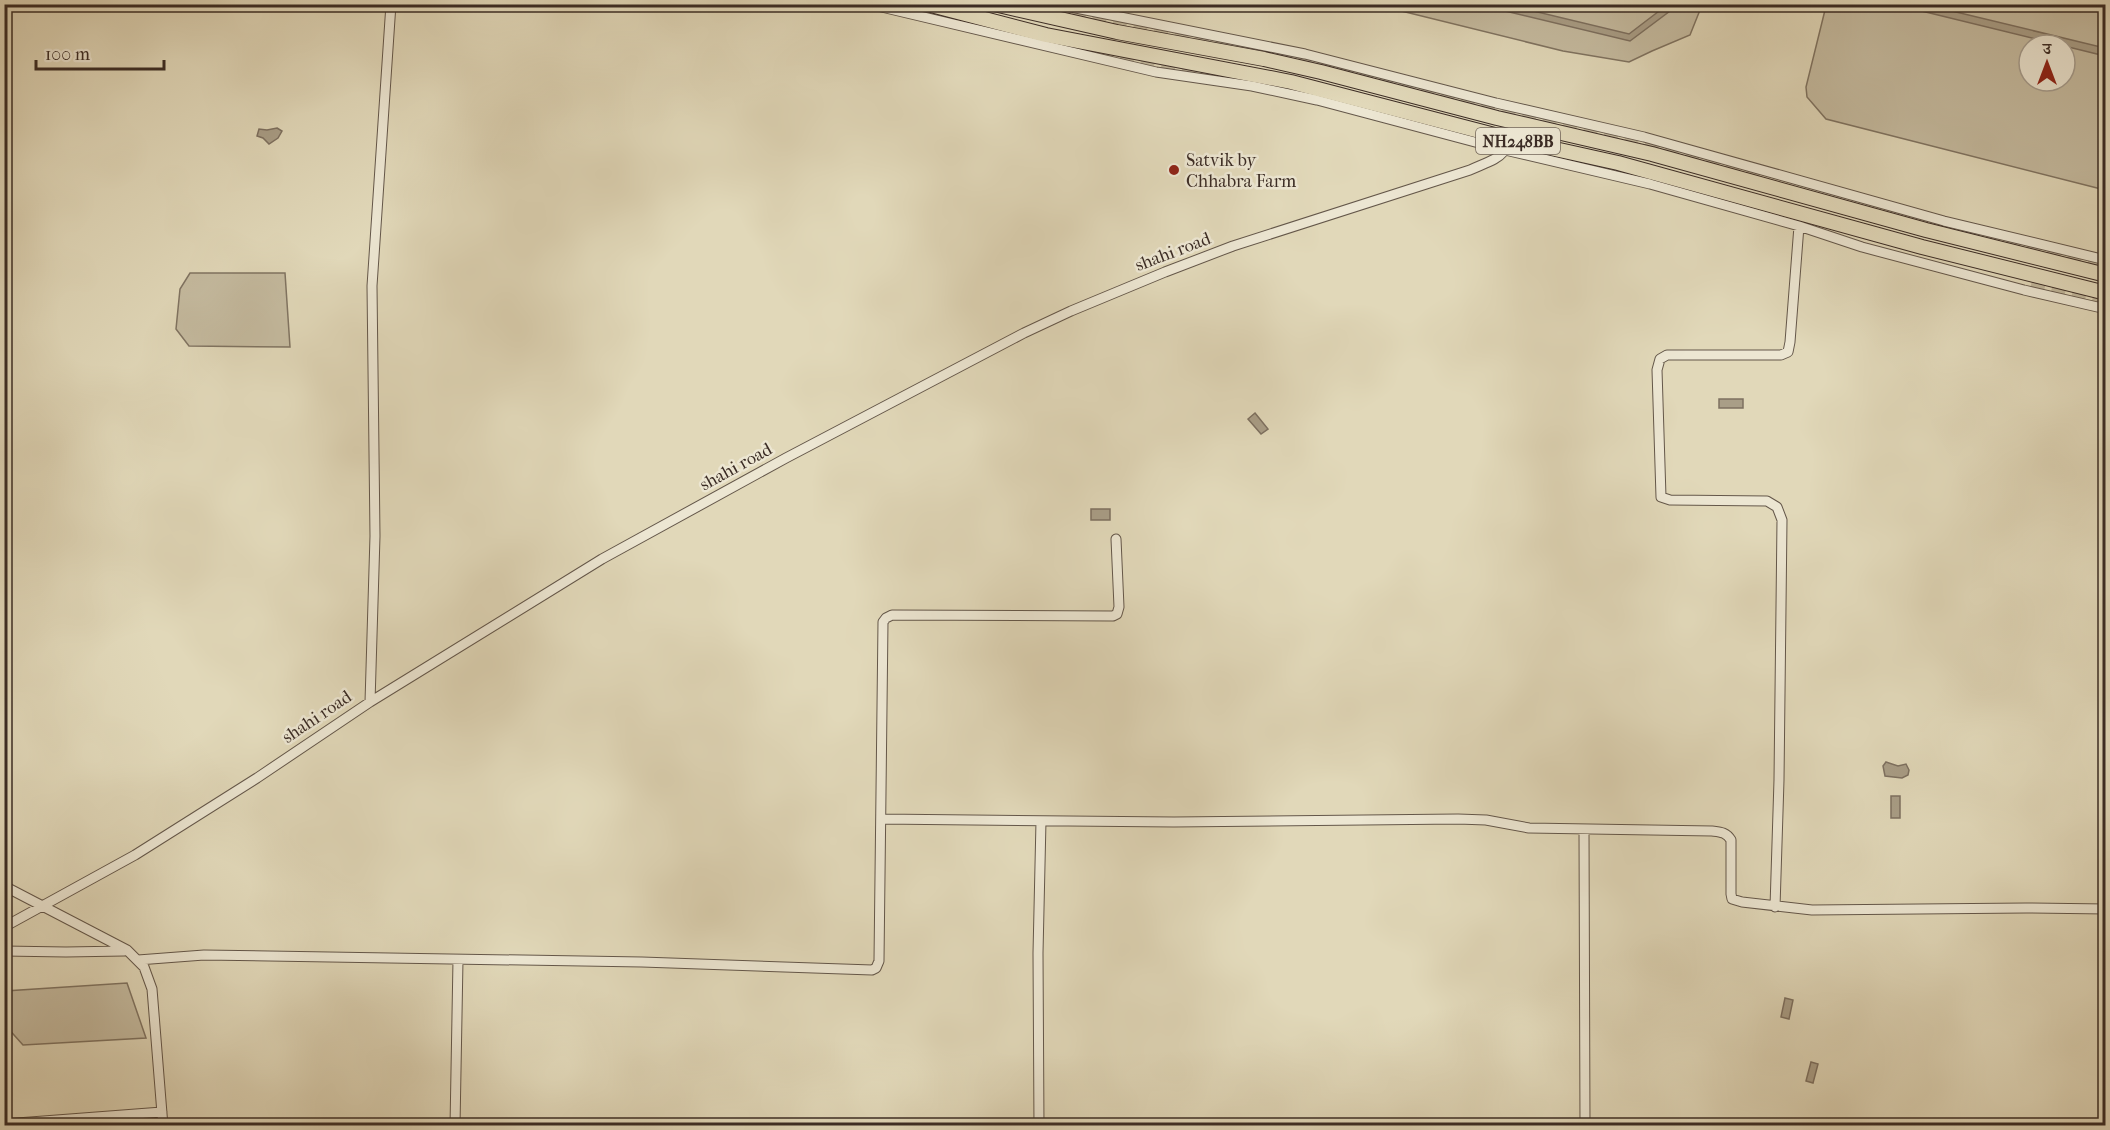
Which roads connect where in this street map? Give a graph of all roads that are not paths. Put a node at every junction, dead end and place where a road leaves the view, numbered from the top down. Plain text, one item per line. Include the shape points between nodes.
1 (391, 4) edge
2 (869, 4) edge
3 (927, 4) tunnel mouth
4 (994, 4) edge
5 (1056, 4) edge
6 (1515, 122) junction
7 (1508, 144) junction
8 (1799, 226) junction
9 (2106, 260) edge
10 (2106, 275) edge
11 (2106, 293) edge
12 (2106, 309) edge
13 (1116, 539) dead end
14 (370, 702) junction
15 (881, 819) junction
16 (1041, 821) junction
17 (1584, 830) junction
18 (4, 886) edge
19 (43, 906) junction
20 (1775, 907) junction
21 (2106, 909) edge
22 (4, 927) edge
23 (126, 950) junction
24 (4, 951) edge
25 (138, 960) junction
26 (458, 960) junction
27 (162, 1112) junction
28 (4, 1124) edge
29 (163, 1125) edge
30 (455, 1125) edge
31 (1039, 1125) edge
32 (1586, 1125) edge

1 - 14 street via 372,286 375,536
2 - 7 street via 1156,72 1284,92
3 - 7 highway, NH248BB via 1046,35 1291,82
4 - 6 highway, NH248BB via 1293,65
5 - 9 street via 1305,54 1644,137 1944,220
6 - 7 street
6 - 10 highway, NH248BB via 1652,154
7 - 8 street
7 - 11 highway, NH248BB via 1618,162 1922,247
7 - 14 street, shahi road via 1501,156 1470,170 1233,246 1024,333 603,559
8 - 12 street via 1862,247
8 - 20 street via 1788,352 1667,355 1660,359 1657,370 1661,497 1767,501 1777,507 1782,520
13 - 15 street via 1119,607 1113,616 886,618 882,627
14 - 19 street, shahi road via 135,855
15 - 16 street
15 - 26 street via 879,961 872,970
16 - 17 street via 1458,819
16 - 31 street
17 - 20 street via 1721,832 1728,835 1732,846 1732,899
17 - 32 street
18 - 19 street
19 - 22 street, shahi road
19 - 23 street
20 - 21 street via 1834,911
23 - 24 street
23 - 25 street
25 - 26 street via 204,955
25 - 27 street via 152,989
26 - 30 street
27 - 28 street
27 - 29 street

